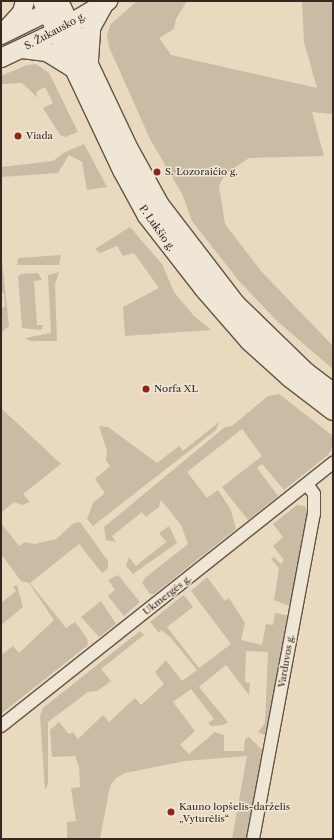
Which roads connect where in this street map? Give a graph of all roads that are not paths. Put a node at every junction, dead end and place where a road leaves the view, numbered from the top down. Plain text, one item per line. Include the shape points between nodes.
1 (25, 1) edge
2 (106, 2) edge
3 (56, 4) edge
4 (63, 28) junction
5 (1, 35) edge
6 (22, 49) junction
7 (1, 58) edge
8 (82, 67) junction
9 (333, 392) edge
10 (333, 411) edge
11 (333, 463) edge
12 (307, 484) junction
13 (1, 726) edge
14 (253, 839) edge

1 - 5 main road via 22,12
2 - 4 main road, S. Žukausko g.
2 - 8 main road via 91,28
3 - 4 main road, P. Lukšio g.
3 - 5 main road, S. Žukausko g.
4 - 6 main road, S. Žukausko g.
4 - 8 main road, P. Lukšio g.
6 - 7 main road, S. Žukausko g.
6 - 8 main road via 47,52
8 - 9 main road, P. Lukšio g. via 160,205 206,268 270,339
8 - 10 main road, P. Lukšio g. via 134,193 169,246 249,340 290,378
11 - 12 street, Ukmergės g.
12 - 13 street, Ukmergės g.
12 - 14 street, Varduvos g. via 314,494 314,514

